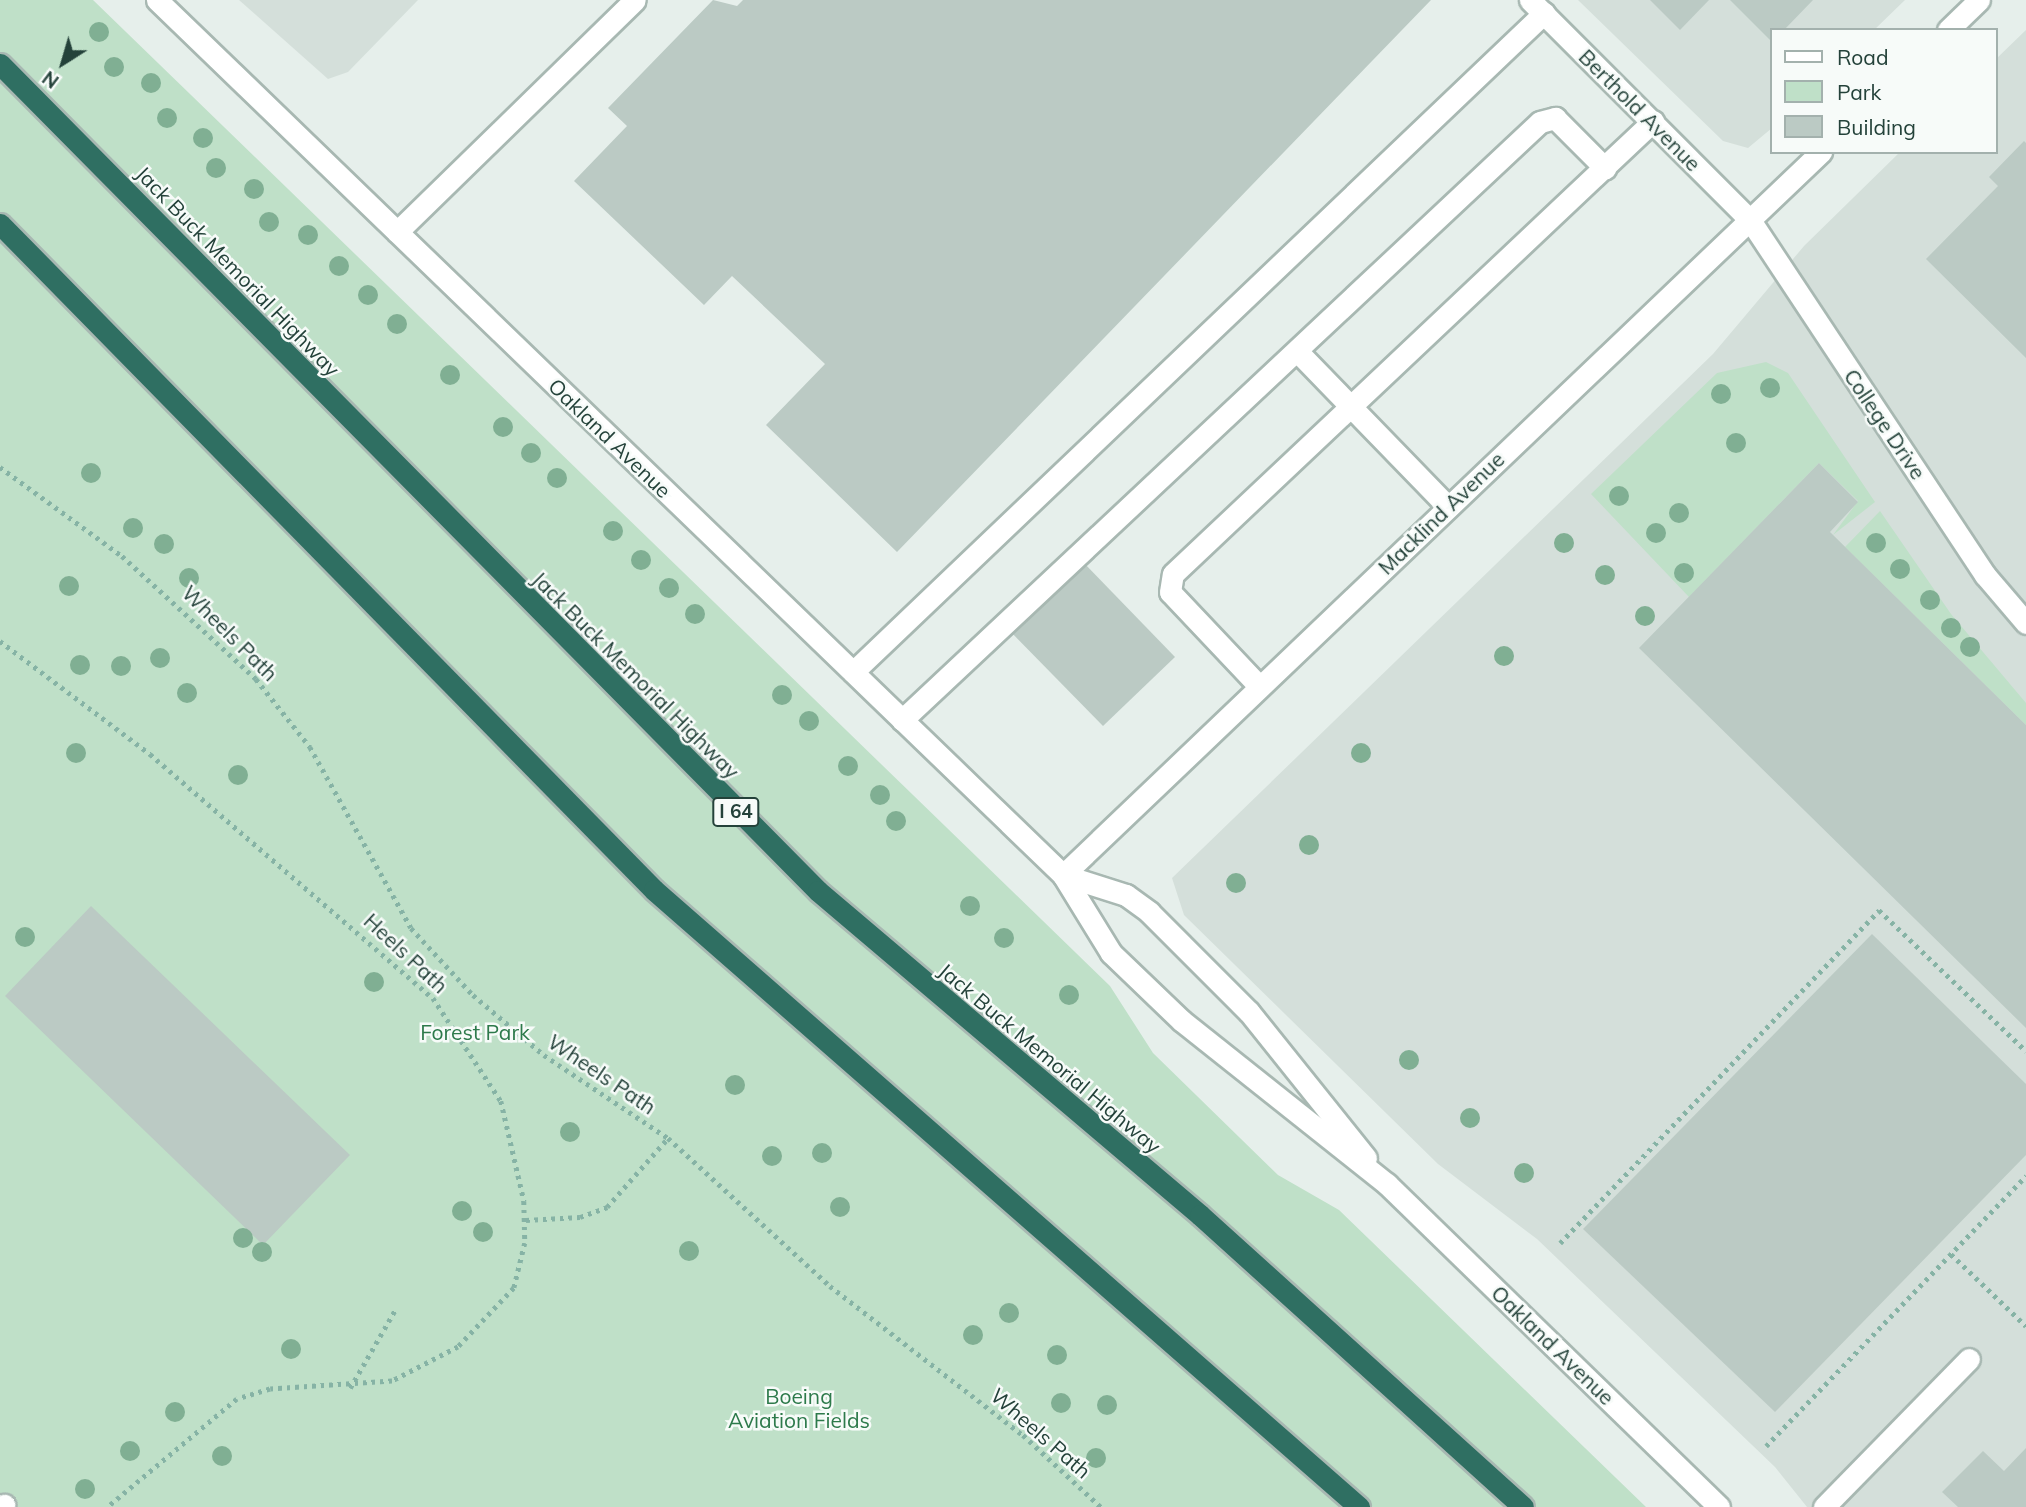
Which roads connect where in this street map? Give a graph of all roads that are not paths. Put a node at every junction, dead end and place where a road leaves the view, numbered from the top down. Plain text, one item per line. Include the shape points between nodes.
1 (157, 0) edge
2 (635, 0) edge
3 (1979, 0) edge
4 (1537, 7) edge
5 (1950, 28) edge
6 (0, 64) edge
7 (1653, 121) junction
8 (1819, 154) edge
9 (1605, 168) junction
10 (1750, 220) junction
11 (0, 224) edge
12 (397, 232) junction
13 (1297, 351) junction
14 (1353, 409) junction
15 (1448, 507) junction
16 (2026, 623) edge
17 (853, 672) junction
18 (1259, 686) junction
19 (902, 720) junction
20 (1063, 875) junction
21 (1387, 1184) junction
22 (1969, 1359) dead end
23 (1359, 1507) edge
24 (1523, 1507) edge
25 (1719, 1507) edge
26 (1824, 1507) edge

1 - 12 street, Oakland Avenue
2 - 12 street
3 - 5 street
4 - 7 street, Berthold Avenue
4 - 17 street
6 - 24 highway, Jack Buck Memorial Highway / I 64 via 809,881 1200,1215
7 - 9 street
7 - 10 street, Berthold Avenue
8 - 10 street, Macklind Avenue
9 - 13 street via 1555,118 1540,122
9 - 14 street
10 - 15 street, Macklind Avenue
10 - 16 street, College Drive via 1985,575
11 - 23 highway via 654,890
12 - 17 street, Oakland Avenue
13 - 14 street
13 - 19 street
14 - 15 street
14 - 18 street via 1168,583
15 - 18 street, Macklind Avenue
17 - 19 street, Oakland Avenue
18 - 20 street, Macklind Avenue
19 - 20 street, Oakland Avenue
20 - 21 street, Oakland Avenue via 1093,930 1182,1021
20 - 21 street, Oakland Avenue via 1126,895 1149,912 1249,1012
21 - 25 street, Oakland Avenue
22 - 26 street

